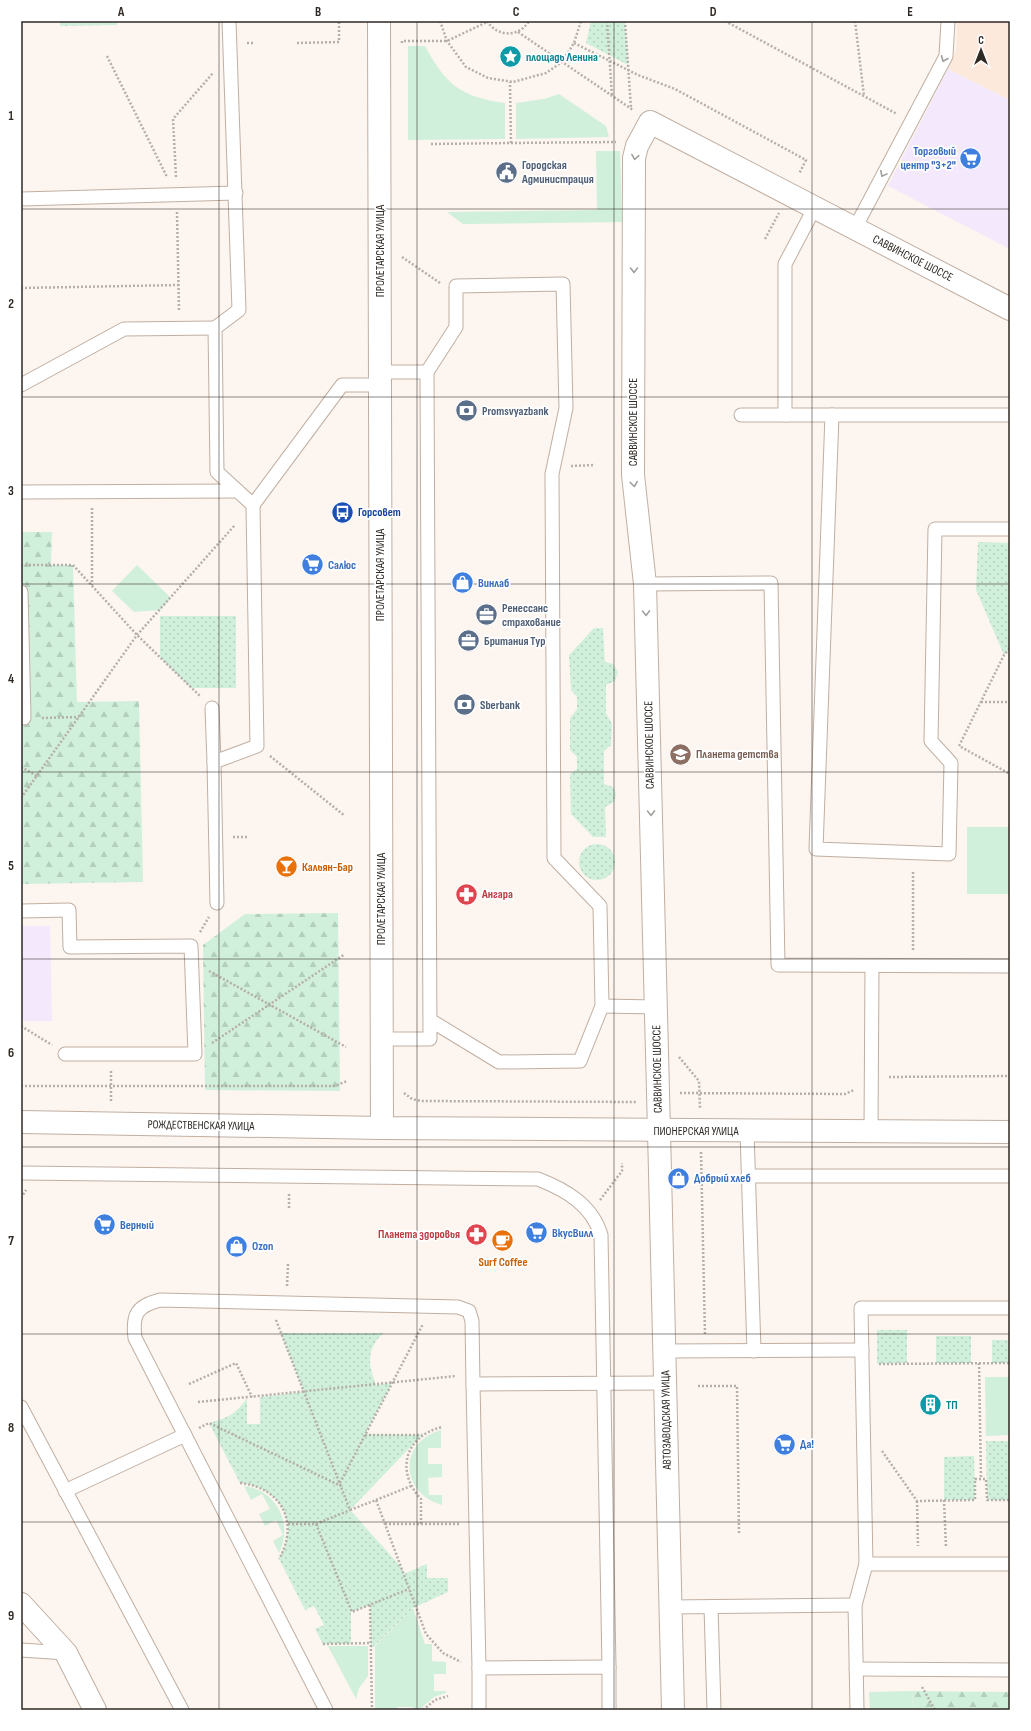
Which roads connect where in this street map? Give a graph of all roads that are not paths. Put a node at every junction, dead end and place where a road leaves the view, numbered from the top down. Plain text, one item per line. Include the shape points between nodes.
1 (229, 21) edge
2 (379, 21) edge
3 (948, 21) edge
4 (236, 194) junction
5 (21, 199) edge
6 (815, 207) junction
7 (855, 228) junction
8 (1010, 309) edge
9 (215, 328) junction
10 (427, 372) junction
11 (380, 379) junction
12 (21, 385) edge
13 (741, 415) dead end
14 (785, 415) junction
15 (832, 415) junction
16 (1010, 415) edge
17 (238, 491) junction
18 (21, 492) edge
19 (253, 505) junction
20 (1010, 529) edge
21 (645, 584) junction
22 (21, 592) edge
23 (212, 708) road end
24 (24, 718) road end
25 (214, 762) junction
26 (217, 903) road end
27 (21, 911) edge
28 (872, 966) junction
29 (1010, 966) edge
30 (602, 1006) junction
31 (656, 1006) junction
32 (430, 1020) junction
33 (381, 1039) junction
34 (65, 1054) road end
35 (21, 1122) edge
36 (382, 1128) junction
37 (659, 1131) junction
38 (747, 1131) junction
39 (871, 1131) junction
40 (1010, 1132) edge
41 (21, 1173) edge
42 (748, 1176) junction
43 (1010, 1176) edge
44 (1010, 1308) edge
45 (862, 1350) junction
46 (664, 1351) junction
47 (754, 1351) junction
48 (473, 1379) junction
49 (665, 1382) junction
50 (604, 1383) junction
51 (21, 1407) edge
52 (185, 1435) junction
53 (65, 1491) junction
54 (866, 1564) junction
55 (1010, 1564) edge
56 (21, 1604) edge
57 (855, 1605) junction
58 (670, 1607) junction
59 (711, 1607) junction
60 (21, 1650) edge
61 (66, 1653) junction
62 (608, 1667) junction
63 (479, 1668) junction
64 (856, 1669) junction
65 (1010, 1670) edge
66 (95, 1710) edge
67 (182, 1710) edge
68 (326, 1710) edge
69 (479, 1710) edge
70 (609, 1710) edge
71 (673, 1710) edge
72 (714, 1710) edge
73 (857, 1710) edge

1 - 4 lane
2 - 11 street, ПРОЛЕТАРСКАЯ УЛИЦА
3 -> 7 lane via 946,56
4 - 5 lane
4 - 9 lane via 239,310
6 - 7 street, САВВИНСКОЕ ШОССЕ
6 - 14 lane via 784,264
6 -> 21 street, САВВИНСКОЕ ШОССЕ via 650,122 640,141 634,158 633,475
7 - 8 street, САВВИНСКОЕ ШОССЕ
9 - 12 lane via 124,329
9 - 17 lane via 217,472
10 - 11 lane
10 - 30 lane via 456,326 456,286 564,284 566,408 552,481 554,858 600,906
10 - 32 lane
11 - 19 lane via 342,385
11 - 33 street, ПРОЛЕТАРСКАЯ УЛИЦА
13 - 14 lane
14 - 15 lane
15 - 16 lane
15 - 20 lane via 816,849 949,854 951,763 931,741 935,529
17 - 18 lane
17 - 19 lane
19 - 25 lane via 257,746
21 - 28 lane via 772,583 778,965
21 -> 31 street, САВВИНСКОЕ ШОССЕ
22 - 24 lane
23 - 25 lane
25 - 26 lane
27 - 34 lane via 69,910 70,947 191,946 195,1054
28 - 29 lane
28 - 39 lane
30 - 31 lane
30 - 32 lane via 580,1062 499,1062
31 - 37 street, САВВИНСКОЕ ШОССЕ
32 - 33 lane via 430,1039
33 - 36 street, ПРОЛЕТАРСКАЯ УЛИЦА
35 - 36 street, РОЖДЕСТВЕНСКАЯ УЛИЦА
36 - 37 street, ПИОНЕРСКАЯ УЛИЦА
37 - 38 street, ПИОНЕРСКАЯ УЛИЦА
37 - 46 street, АВТОЗАВОДСКАЯ УЛИЦА
38 - 39 street, ПИОНЕРСКАЯ УЛИЦА
38 - 42 lane
39 - 40 street, ПИОНЕРСКАЯ УЛИЦА
41 - 50 lane via 538,1179 581,1202 598,1224 601,1235
42 - 43 lane
42 - 47 lane
44 - 45 lane via 861,1308
45 - 47 lane
45 - 54 lane
46 - 47 lane
46 - 49 street, АВТОЗАВОДСКАЯ УЛИЦА
48 - 50 lane
48 - 52 lane via 472,1321 469,1311 458,1307 160,1300 146,1303 137,1313 133,1325 135,1338
48 - 63 lane
49 - 50 lane
49 - 58 street, АВТОЗАВОДСКАЯ УЛИЦА
50 - 62 lane
51 - 53 lane
52 - 53 lane
52 - 68 lane
53 - 67 lane
54 - 55 lane
54 - 57 lane
56 - 61 street
57 - 59 lane
57 - 64 lane
58 - 59 lane
58 - 71 street, АВТОЗАВОДСКАЯ УЛИЦА
59 - 72 lane
60 - 61 lane
61 - 66 street
62 - 63 lane
62 - 70 lane
63 - 69 lane
64 - 65 lane
64 - 73 lane

